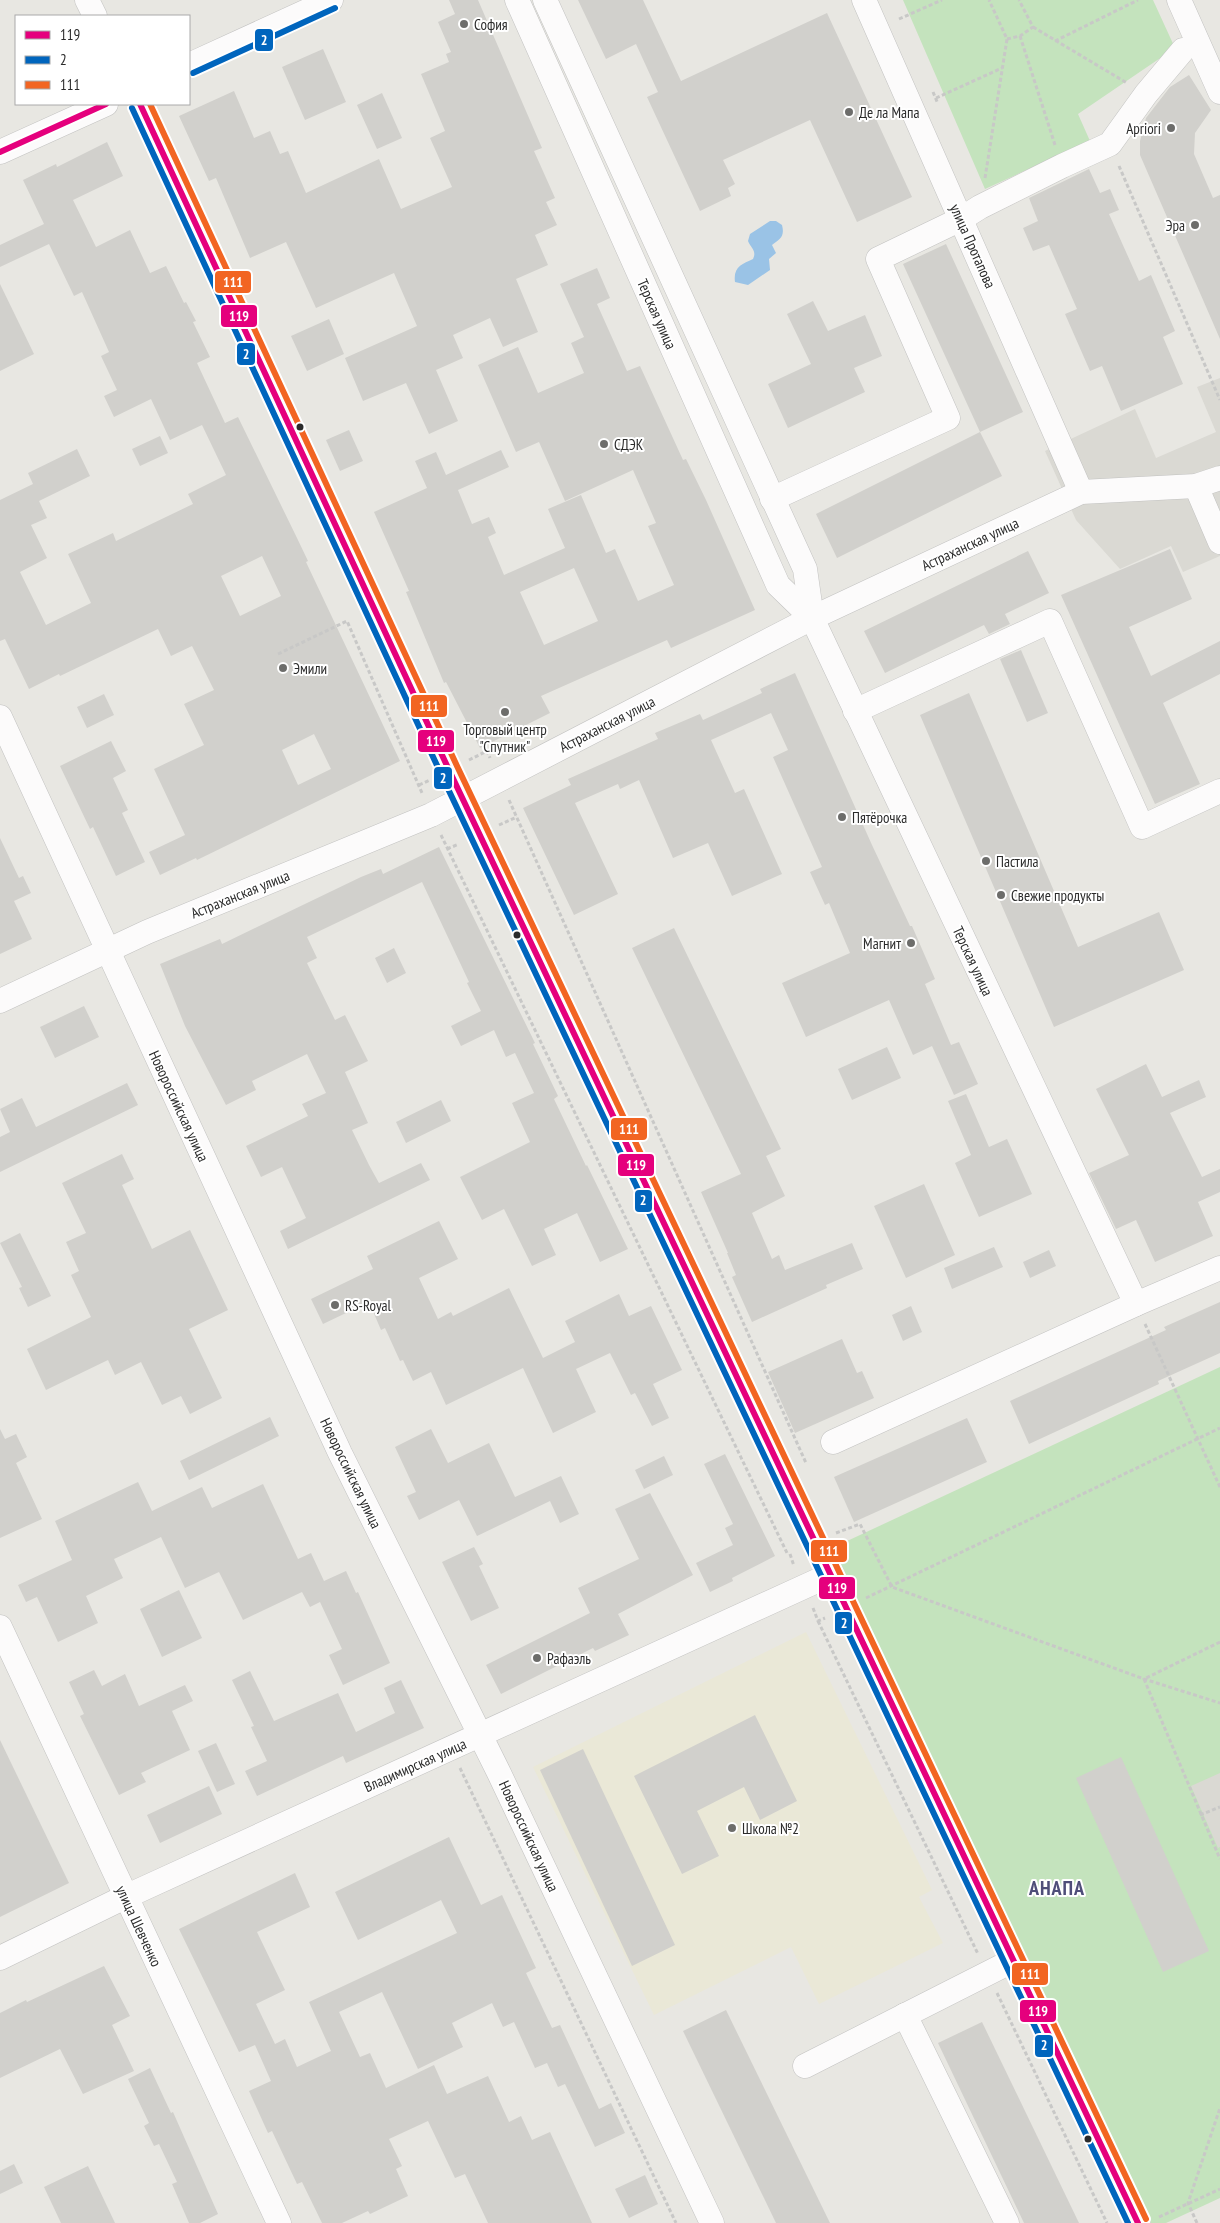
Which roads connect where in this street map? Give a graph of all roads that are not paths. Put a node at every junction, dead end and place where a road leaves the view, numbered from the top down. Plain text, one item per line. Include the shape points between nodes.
1 (87, 0) edge
2 (332, 0) edge
3 (517, 0) edge
4 (545, 0) edge
5 (864, 0) edge
6 (1179, 0) edge
7 (94, 15) edge
8 (1184, 50) dead end
9 (190, 65) edge
10 (1220, 92) edge
11 (104, 105) edge
12 (140, 105) edge
13 (0, 152) edge
14 (961, 220) junction
15 (1220, 478) edge
16 (1196, 486) junction
17 (1081, 492) junction
18 (772, 499) junction
19 (1220, 542) edge
20 (812, 618) junction
21 (855, 711) junction
22 (0, 718) edge
23 (1220, 791) edge
24 (464, 799) junction
25 (108, 951) junction
26 (0, 1001) edge
27 (1220, 1268) edge
28 (1136, 1304) junction
29 (832, 1442) dead end
30 (832, 1574) junction
31 (0, 1628) edge
32 (480, 1736) junction
33 (125, 1897) junction
34 (0, 1958) edge
35 (1014, 1960) junction
36 (906, 2015) junction
37 (805, 2066) dead end
38 (1147, 2221) edge
39 (279, 2223) edge
40 (712, 2223) edge
41 (1007, 2223) edge

1 - 7 street
2 - 9 street
3 - 20 street, Терская улица via 778,585
4 - 18 street, Терская улица
5 - 14 street, улица Протапова
6 - 10 street
8 - 14 street via 1146,94 1110,144 980,206
11 - 13 street
12 - 24 street
14 - 17 street, улица Протапова
14 - 18 street via 878,259 948,418
15 - 16 street, Астраханская улица
16 - 17 street, Астраханская улица
16 - 19 street
17 - 20 street, Астраханская улица
18 - 20 street, Терская улица via 804,569
20 - 21 street, Терская улица
20 - 24 street, Астраханская улица
21 - 23 street via 1050,621 1142,827
21 - 28 street, Терская улица
22 - 25 street, Новороссийская улица
24 - 25 street, Астраханская улица
24 - 30 street via 827,1537
25 - 26 street, Астраханская улица
25 - 32 street, Новороссийская улица via 340,1453
27 - 28 street
28 - 29 street
30 - 32 street, Владимирская улица
30 - 35 street
31 - 33 street, улица Шевченко
32 - 33 street, Владимирская улица
32 - 40 street, Новороссийская улица
33 - 34 street, Владимирская улица
33 - 39 street, улица Шевченко
35 - 36 street
35 - 38 street
36 - 37 street
36 - 41 street

